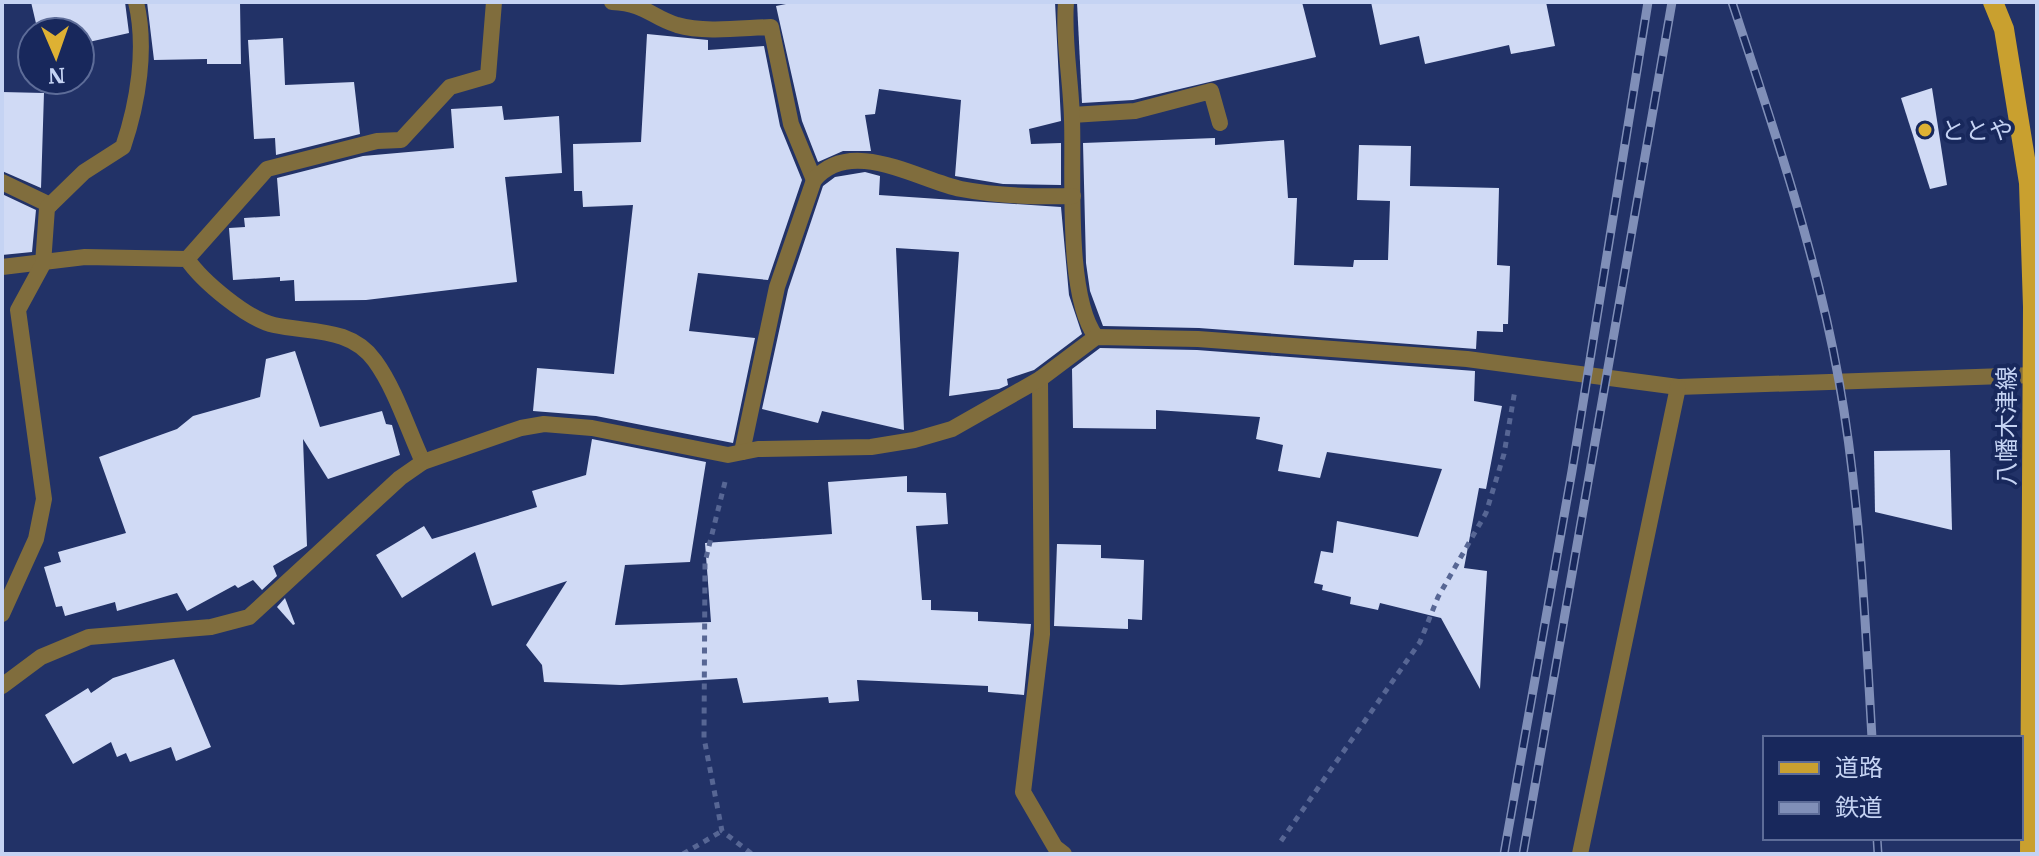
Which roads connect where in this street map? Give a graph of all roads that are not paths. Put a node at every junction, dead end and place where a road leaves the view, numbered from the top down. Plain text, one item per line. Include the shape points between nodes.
1 (136, 2) edge
2 (494, 2) edge
3 (612, 2) edge
4 (1066, 2) edge
5 (1993, 2) edge
6 (1072, 115) junction
7 (1220, 123) dead end
8 (814, 180) junction
9 (2, 182) edge
10 (1073, 196) junction
11 (50, 205) junction
12 (187, 259) junction
13 (43, 264) junction
14 (2, 267) edge
15 (1096, 337) junction
16 (2035, 375) edge
17 (1040, 379) junction
18 (1678, 387) junction
19 (737, 453) junction
20 (423, 462) junction
21 (2, 614) edge
22 (2, 686) edge
23 (2030, 754) junction
24 (2037, 784) edge
25 (1064, 854) edge
26 (1580, 854) edge
27 (2030, 854) edge

1 - 11 street via 140,69 123,147 84,172
2 - 12 street via 488,76 450,87 401,140 377,141 267,169
3 - 8 street via 637,4 692,28 771,27 791,124
4 - 6 street via 1065,59
5 - 16 main road, 八幡木津線 via 2004,29 2029,183
6 - 7 street via 1135,111 1211,91
6 - 10 street
8 - 10 street via 842,164 876,162 961,189
8 - 19 street via 777,287
9 - 11 street
10 - 15 street via 1082,302
11 - 13 street
12 - 13 street via 85,257
12 - 20 street via 199,277 254,317 272,325 343,335 375,359
13 - 14 street
13 - 21 street via 18,310 44,499 36,539
15 - 17 street
15 - 18 street via 1198,339 1467,359
16 - 18 street
16 - 23 main road, 八幡木津線
17 - 19 street via 952,429 914,440
17 - 25 street via 1042,634 1023,792
18 - 26 street
19 - 20 street via 544,424
20 - 22 street via 249,617 211,627 89,637 41,657
23 - 24 main road
23 - 27 main road, 八幡木津線

